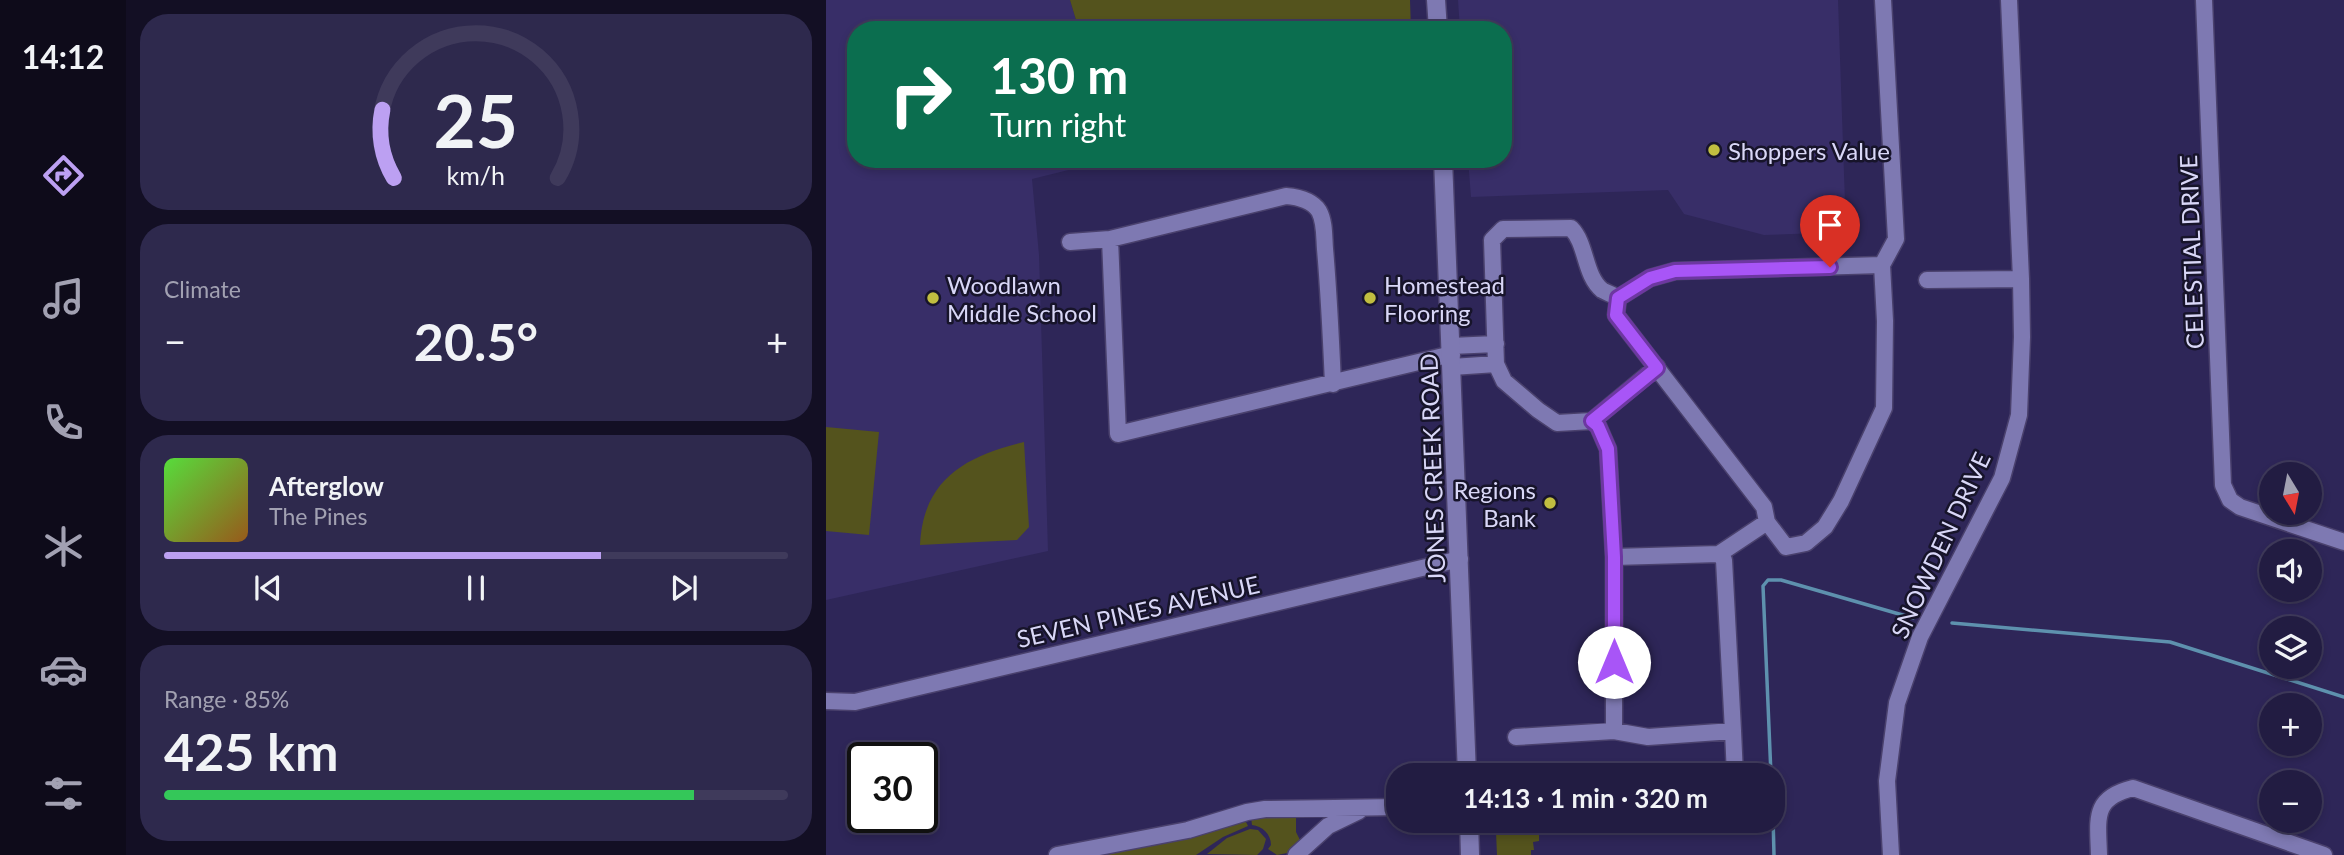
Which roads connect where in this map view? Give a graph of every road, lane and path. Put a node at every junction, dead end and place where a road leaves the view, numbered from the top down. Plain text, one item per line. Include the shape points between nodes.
1 (1436, 0) edge
2 (1883, 0) edge
3 (2008, 0) edge
4 (2204, 0) edge
5 (1437, 21) edge
6 (1443, 168) edge
7 (1110, 239) junction
8 (1070, 242) dead end
9 (1882, 265) junction
10 (2021, 279) junction
11 (1927, 280) dead end
12 (1618, 298) junction
13 (1496, 344) junction
14 (1452, 355) junction
15 (1496, 364) junction
16 (1657, 368) junction
17 (1333, 384) junction
18 (1592, 421) junction
19 (1767, 522) junction
20 (2344, 542) edge
21 (1720, 554) junction
22 (1614, 557) junction
23 (1460, 559) junction
24 (826, 701) edge
25 (1614, 731) junction
26 (1732, 731) junction
27 (1516, 737) dead end
28 (1467, 763) edge
29 (1734, 763) edge
30 (1386, 808) edge
31 (1364, 809) junction
32 (1469, 833) edge
33 (1057, 855) edge
34 (1296, 855) edge
35 (1470, 855) edge
36 (1891, 855) edge
37 (2099, 855) edge
38 (2324, 855) edge

1 - 5 main road
2 - 9 street via 1896,239
3 - 10 street, SNOWDEN DRIVE
4 - 20 street, CELESTIAL DRIVE via 2223,485 2230,500 2240,507
6 - 14 main road, JONES CREEK ROAD
7 - 8 street
7 - 17 street via 1286,196 1308,202 1318,209 1322,220
7 - 17 street via 1118,434
9 - 12 street via 1675,271 1650,278
9 - 19 street via 1884,408 1825,527 1806,543 1786,547
10 - 11 street
10 - 36 street, SNOWDEN DRIVE via 2019,415 2002,478 1920,637 1896,703 1887,781
12 - 13 street via 1601,289 1571,228 1503,229 1492,240
12 - 16 street via 1616,315
13 - 14 street
13 - 15 street
14 - 15 street
14 - 17 street
14 - 23 main road, JONES CREEK ROAD
15 - 18 street via 1504,382 1557,423
16 - 18 street
16 - 19 street via 1765,508
18 - 22 street via 1608,449
19 - 21 street
21 - 22 street
21 - 26 street via 1724,560
22 - 25 street
23 - 24 street, SEVEN PINES AVENUE via 855,702
23 - 28 main road, JONES CREEK ROAD
25 - 26 street via 1648,737
25 - 27 street
26 - 29 street
30 - 31 street
31 - 33 street via 1256,810 1188,830
31 - 34 street via 1328,826
32 - 35 main road
37 - 38 street via 2097,815 2114,793 2133,788

